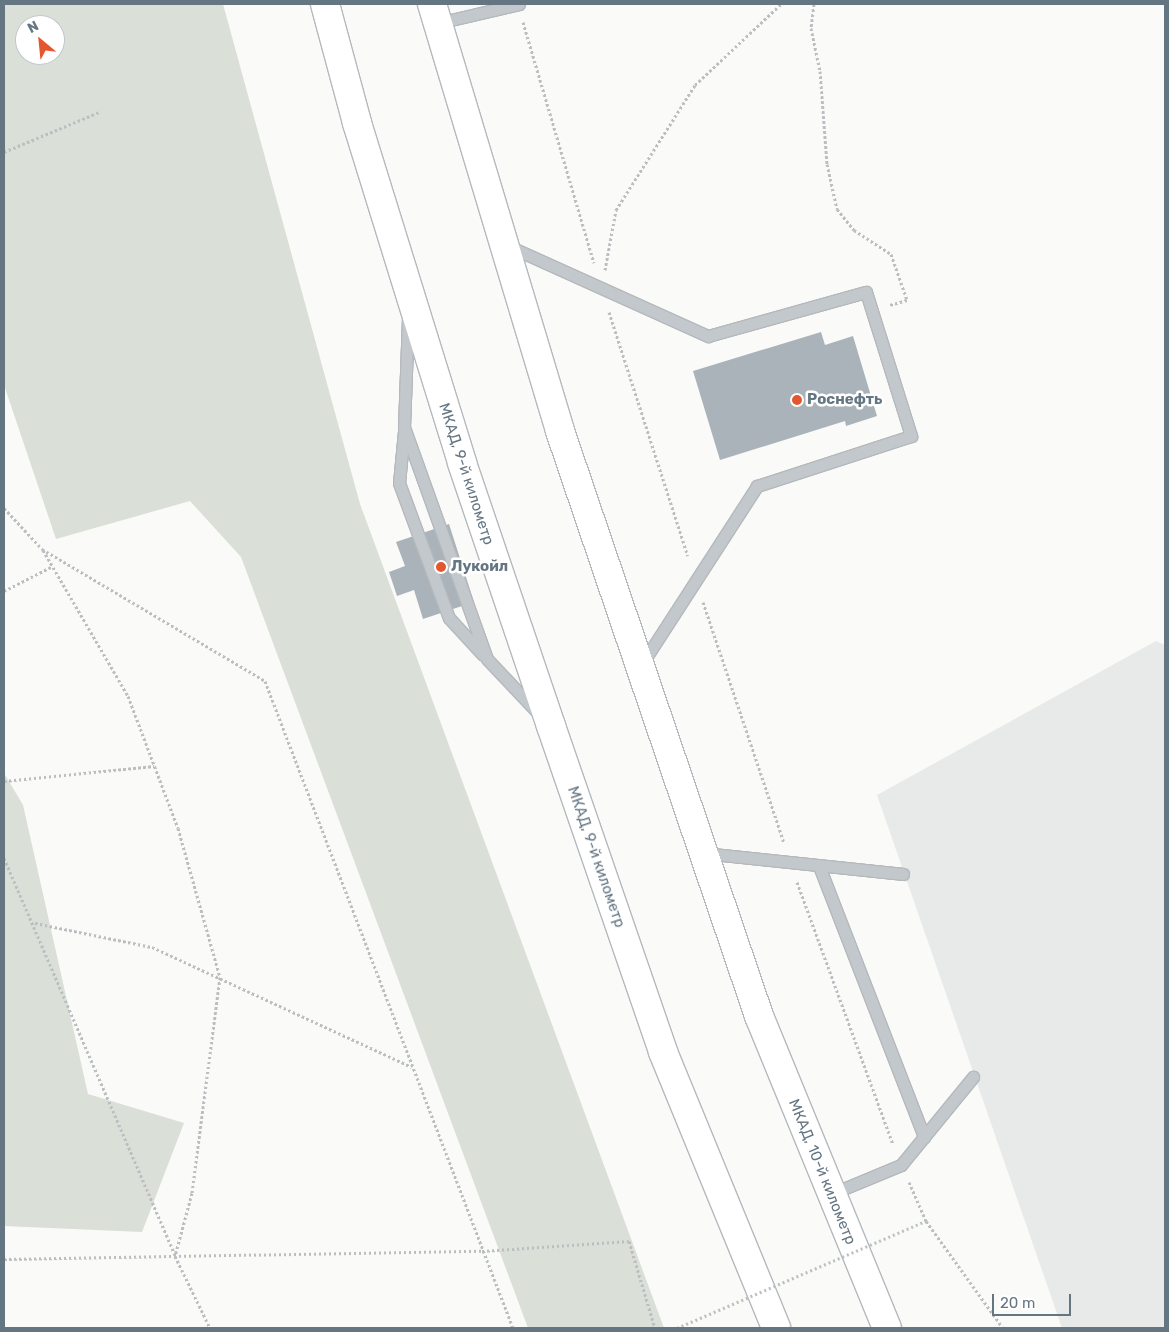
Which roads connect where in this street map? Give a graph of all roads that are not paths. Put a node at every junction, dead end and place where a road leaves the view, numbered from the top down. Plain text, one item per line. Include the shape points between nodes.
1 (312, 4) edge
2 (518, 4) edge
3 (327, 13) edge
4 (434, 13) edge
5 (502, 243) junction
6 (409, 291) junction
7 (404, 426) junction
8 (487, 659) junction
9 (640, 667) junction
10 (551, 726) junction
11 (704, 853) junction
12 (819, 866) junction
13 (903, 874) dead end
14 (973, 1076) dead end
15 (924, 1137) junction
16 (831, 1194) junction
17 (776, 1328) edge
18 (887, 1328) edge

1 - 3 lane
2 - 4 lane
3 - 6 highway, МКАД, 9-й километр
4 - 5 highway
5 - 9 highway via 560,432
5 - 9 lane via 708,336 866,292 872,310 911,436 757,486
6 - 7 lane
6 - 10 highway, МКАД, 9-й километр via 462,463
7 - 8 lane
7 - 8 lane via 399,483 448,618
8 - 10 lane
9 - 11 highway
10 - 17 highway, МКАД, 9-й километр via 663,1052
11 - 12 lane
11 - 16 highway, МКАД, 10-й километр via 759,1016
12 - 13 lane
12 - 15 lane
14 - 15 lane
15 - 16 lane via 901,1165
16 - 18 highway, МКАД, 10-й километр

